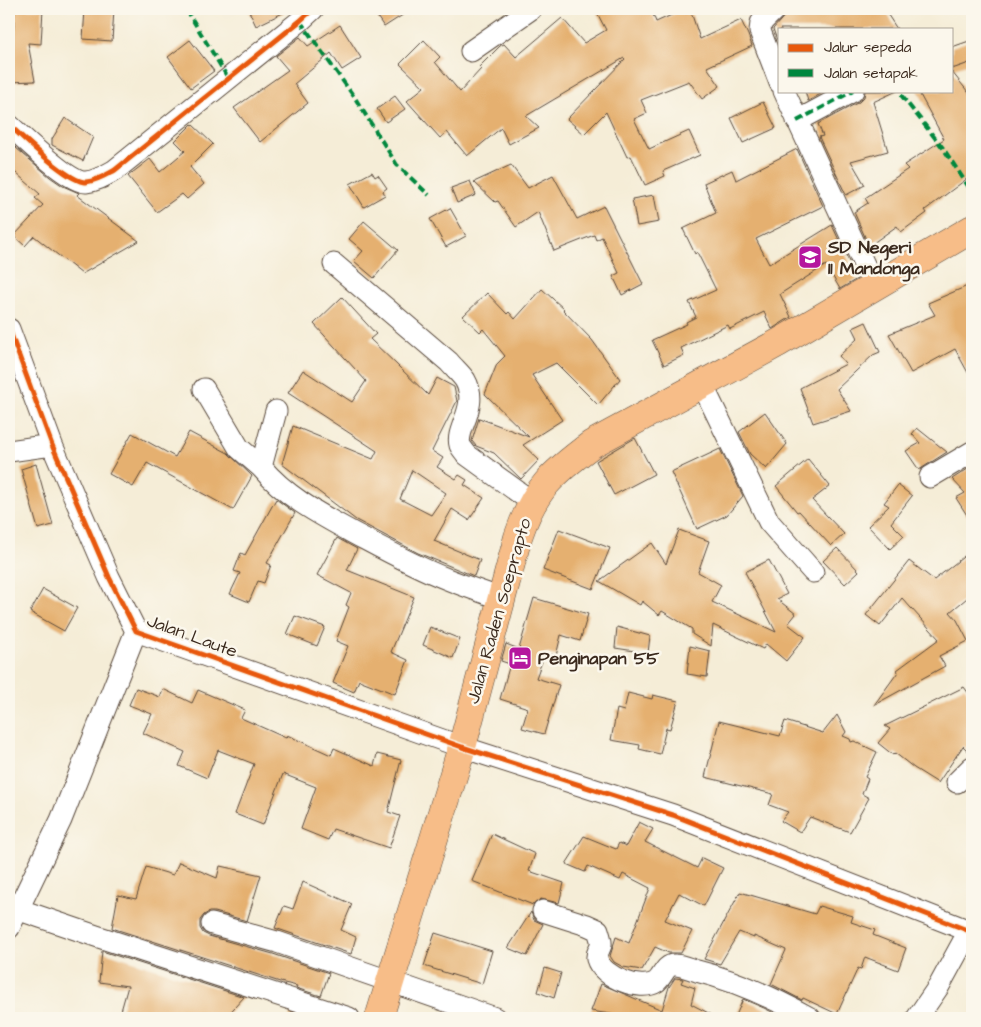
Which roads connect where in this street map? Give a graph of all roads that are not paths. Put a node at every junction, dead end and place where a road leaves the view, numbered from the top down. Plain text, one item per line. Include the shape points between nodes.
1 (313, 9) edge
2 (532, 9) edge
3 (775, 9) edge
4 (471, 51) dead end
5 (778, 78) edge
6 (784, 92) edge
7 (851, 92) edge
8 (797, 121) junction
9 (9, 125) edge
10 (972, 229) edge
11 (334, 264) dead end
12 (874, 286) junction
13 (9, 329) edge
14 (702, 384) junction
15 (204, 390) dead end
16 (276, 411) dead end
17 (52, 445) junction
18 (9, 451) edge
19 (972, 452) edge
20 (261, 467) junction
21 (930, 477) dead end
22 (532, 502) junction
23 (813, 572) dead end
24 (501, 599) junction
25 (136, 631) junction
26 (462, 747) junction
27 (972, 767) edge
28 (957, 782) dead end
29 (543, 911) dead end
30 (13, 918) edge
31 (212, 924) dead end
32 (971, 931) edge
33 (392, 981) junction
34 (349, 1018) edge
35 (379, 1018) edge
36 (495, 1018) edge
37 (810, 1018) edge
38 (917, 1018) edge

1 - 9 street via 115,170 99,179 80,182 73,178
2 - 4 street
3 - 5 street via 761,23 760,32
6 - 8 street
7 - 8 street
8 - 12 street
10 - 12 highway, Jalan Raden Soeprapto
11 - 22 street via 449,362 465,380 469,400 460,444 467,455
12 - 14 highway, Jalan Raden Soeprapto
13 - 17 street, Jalan Laute
14 - 22 highway, Jalan Raden Soeprapto via 592,444 547,482
14 - 23 street via 769,522
15 - 20 street via 239,448
16 - 20 street
17 - 18 street
17 - 25 street, Jalan Laute
19 - 21 street
20 - 24 street via 294,499 319,515 412,564
22 - 24 highway, Jalan Raden Soeprapto via 525,514
24 - 26 highway, Jalan Raden Soeprapto
25 - 26 street, Jalan Laute
25 - 30 street via 61,820
26 - 32 street, Jalan Laute via 673,816
26 - 33 highway, Jalan Raden Soeprapto
27 - 28 street
29 - 37 street via 598,930 601,944 597,959 621,981 650,985 666,968 674,965 745,985
30 - 34 street via 105,939
31 - 33 street
32 - 38 street
33 - 35 highway, Jalan Raden Soeprapto
33 - 36 street

